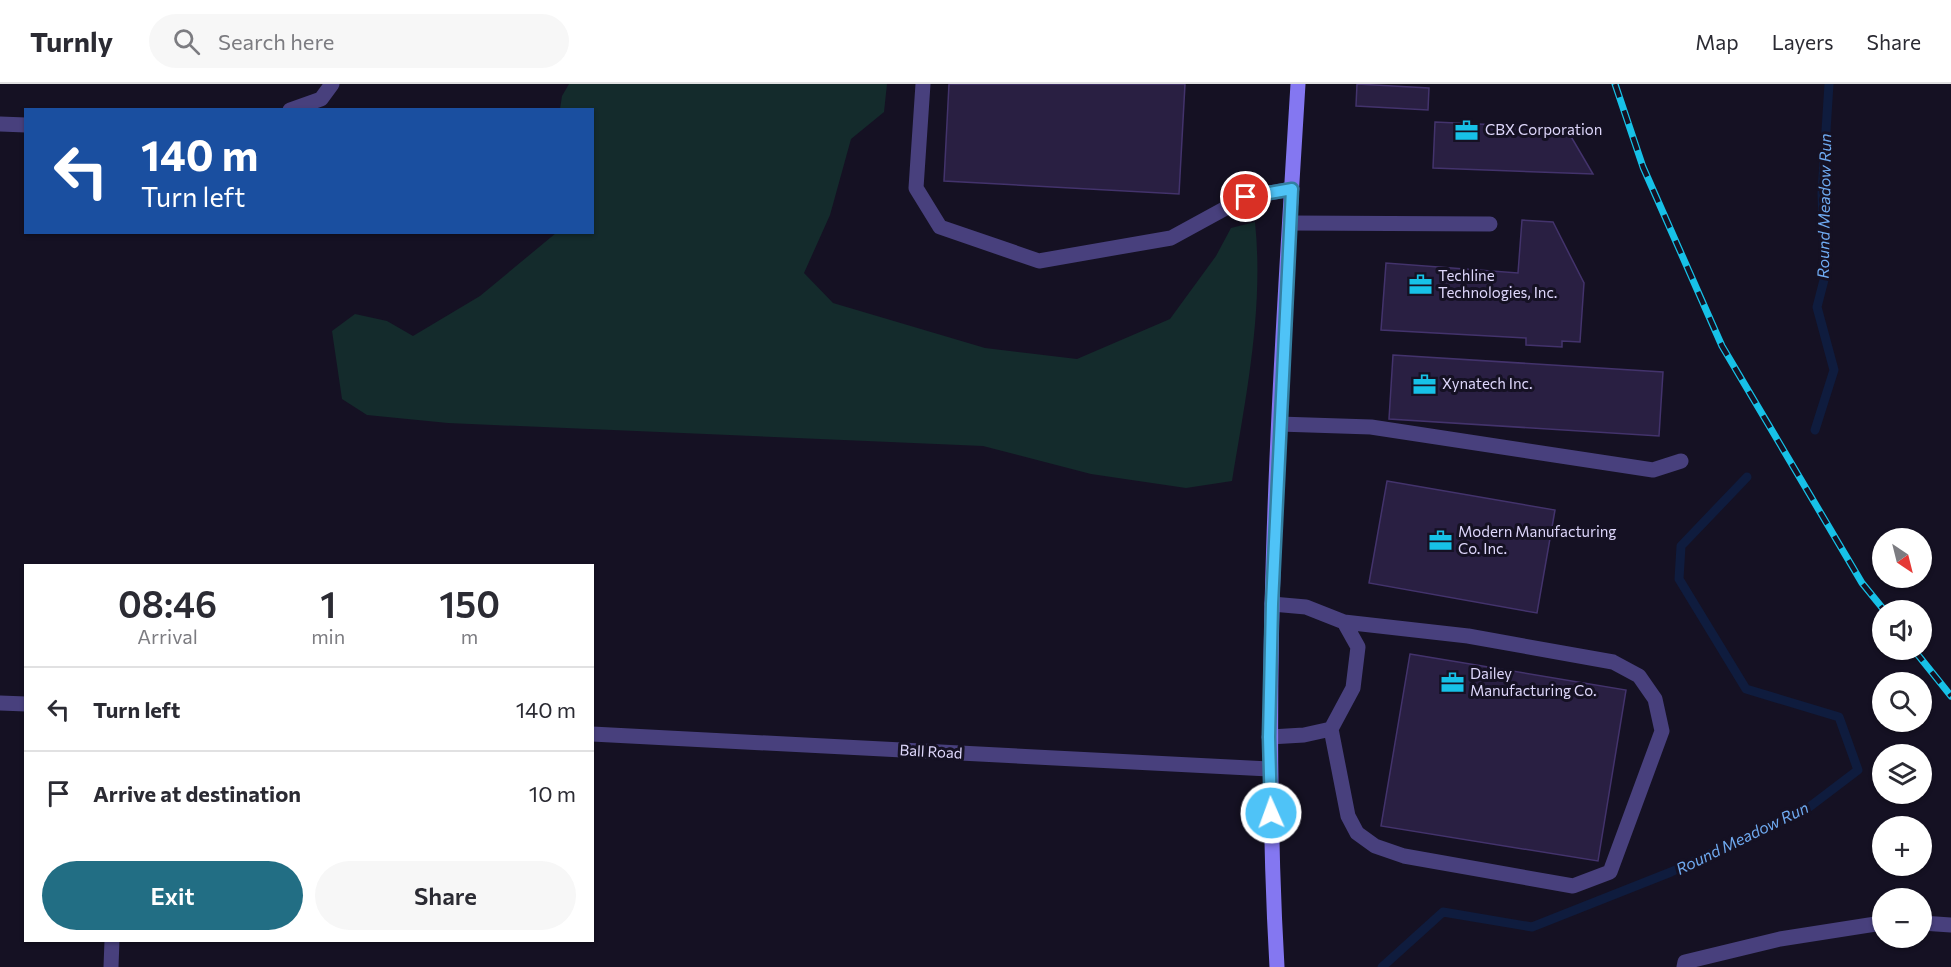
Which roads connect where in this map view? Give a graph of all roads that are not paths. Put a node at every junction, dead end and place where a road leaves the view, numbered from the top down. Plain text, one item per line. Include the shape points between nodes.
1 (332, 84) edge
2 (923, 84) edge
3 (1298, 84) edge
4 (296, 108) edge
5 (0, 124) edge
6 (24, 126) edge
7 (1292, 189) junction
8 (1290, 223) junction
9 (1490, 224) dead end
10 (1279, 424) junction
11 (1681, 461) dead end
12 (1272, 604) junction
13 (1344, 622) junction
14 (0, 703) edge
15 (24, 704) edge
16 (1331, 729) junction
17 (594, 734) edge
18 (1269, 737) junction
19 (1269, 769) junction
20 (1932, 924) edge
21 (1872, 925) edge
22 (1951, 925) edge
23 (112, 942) edge
24 (111, 967) edge
25 (1277, 967) edge
26 (1684, 967) edge

1 - 4 street via 321,99
2 - 7 street via 916,188 940,227 1039,261 1171,238 1246,197
3 - 7 street
5 - 6 street
7 - 8 street
8 - 9 street
8 - 10 street
10 - 11 street via 1371,427 1653,470
10 - 12 street
12 - 13 street via 1306,607
12 - 18 street
13 - 16 street via 1358,647 1353,688
13 - 16 street via 1468,636 1613,662 1639,676 1655,699 1662,731 1610,872 1573,886 1404,856 1375,846 1357,833 1348,816
14 - 15 street
16 - 18 street
17 - 19 street, Ball Road
18 - 19 street
19 - 25 street
20 - 22 street
21 - 26 street via 1780,939 1685,962
23 - 24 street

